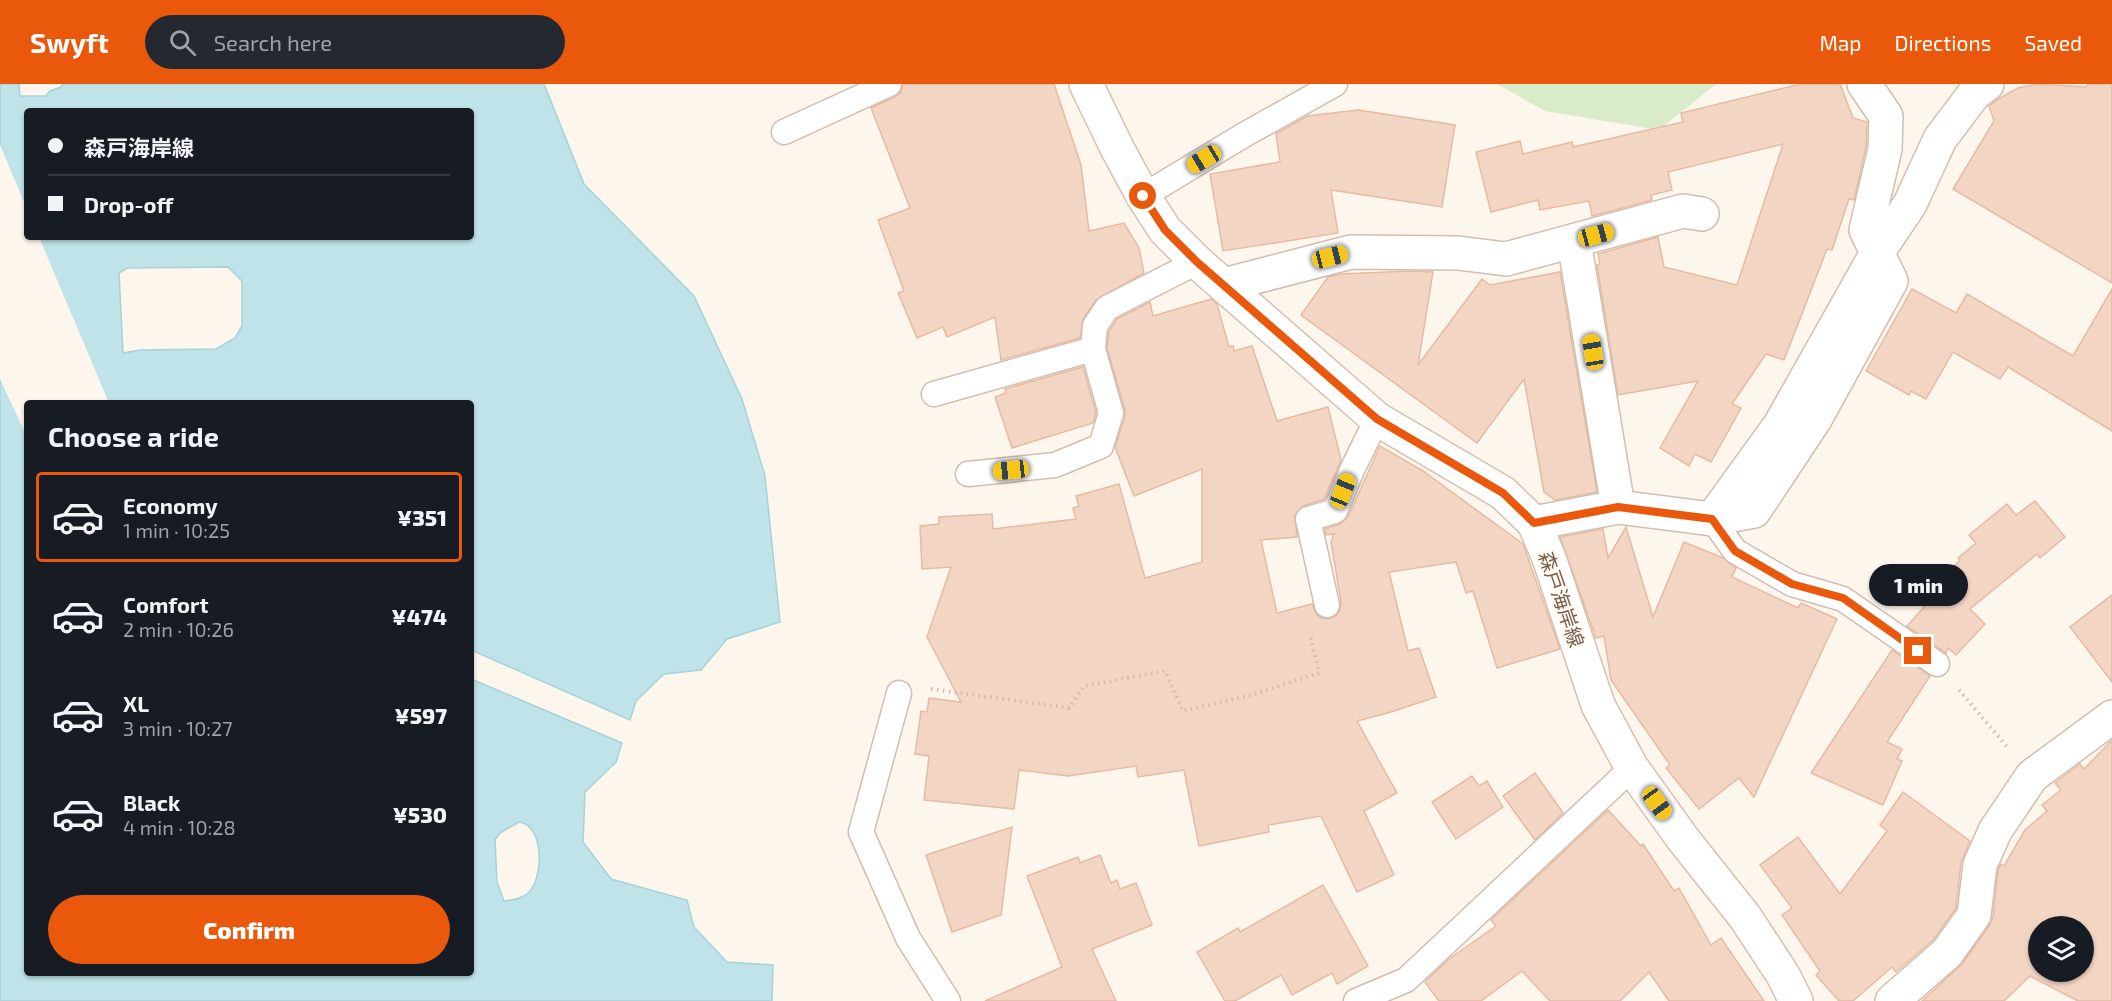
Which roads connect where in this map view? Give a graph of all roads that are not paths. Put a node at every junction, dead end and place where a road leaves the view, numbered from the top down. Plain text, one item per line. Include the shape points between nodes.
1 (889, 84) edge
2 (1086, 84) edge
3 (1335, 84) edge
4 (1864, 84) edge
5 (1987, 84) edge
6 (784, 132) dead end
7 (1143, 196) junction
8 (1702, 214) dead end
9 (1575, 241) junction
10 (1877, 253) junction
11 (1197, 262) junction
12 (1224, 285) junction
13 (1093, 349) junction
14 (934, 394) dead end
15 (1377, 419) junction
16 (968, 474) dead end
17 (1618, 507) junction
18 (1712, 519) junction
19 (1534, 523) junction
20 (1327, 605) road end
21 (1937, 664) road end
22 (900, 693) road end
23 (2112, 717) edge
24 (1632, 768) junction
25 (948, 1001) edge
26 (1356, 1001) edge
27 (1796, 1001) edge
28 (1892, 1001) edge

1 - 6 lane
2 - 7 street, 森戸海岸線
3 - 7 lane
4 - 10 street via 1886,116 1885,149 1866,230
5 - 10 street via 1974,94 1940,139 1910,204
7 - 11 street, 森戸海岸線 via 1165,230
8 - 9 street via 1683,211
9 - 12 street via 1506,259 1458,252 1351,252
9 - 17 street
10 - 18 street via 1891,280 1815,419 1754,511
11 - 12 street, 森戸海岸線
11 - 13 lane via 1107,309 1095,326
12 - 15 street, 森戸海岸線
13 - 14 lane
13 - 16 lane via 1110,413 1101,446 1054,465
15 - 19 street, 森戸海岸線 via 1503,493
15 - 20 lane via 1335,511 1308,519
17 - 18 street
17 - 19 street
18 - 21 lane via 1735,551 1792,584 1843,598
19 - 24 street, 森戸海岸線 via 1598,705
22 - 25 lane via 861,832 908,938
23 - 28 street via 2032,776 1995,831 1980,866 1974,915 1947,954
24 - 26 lane via 1406,980
24 - 27 street, 森戸海岸線 via 1745,917

